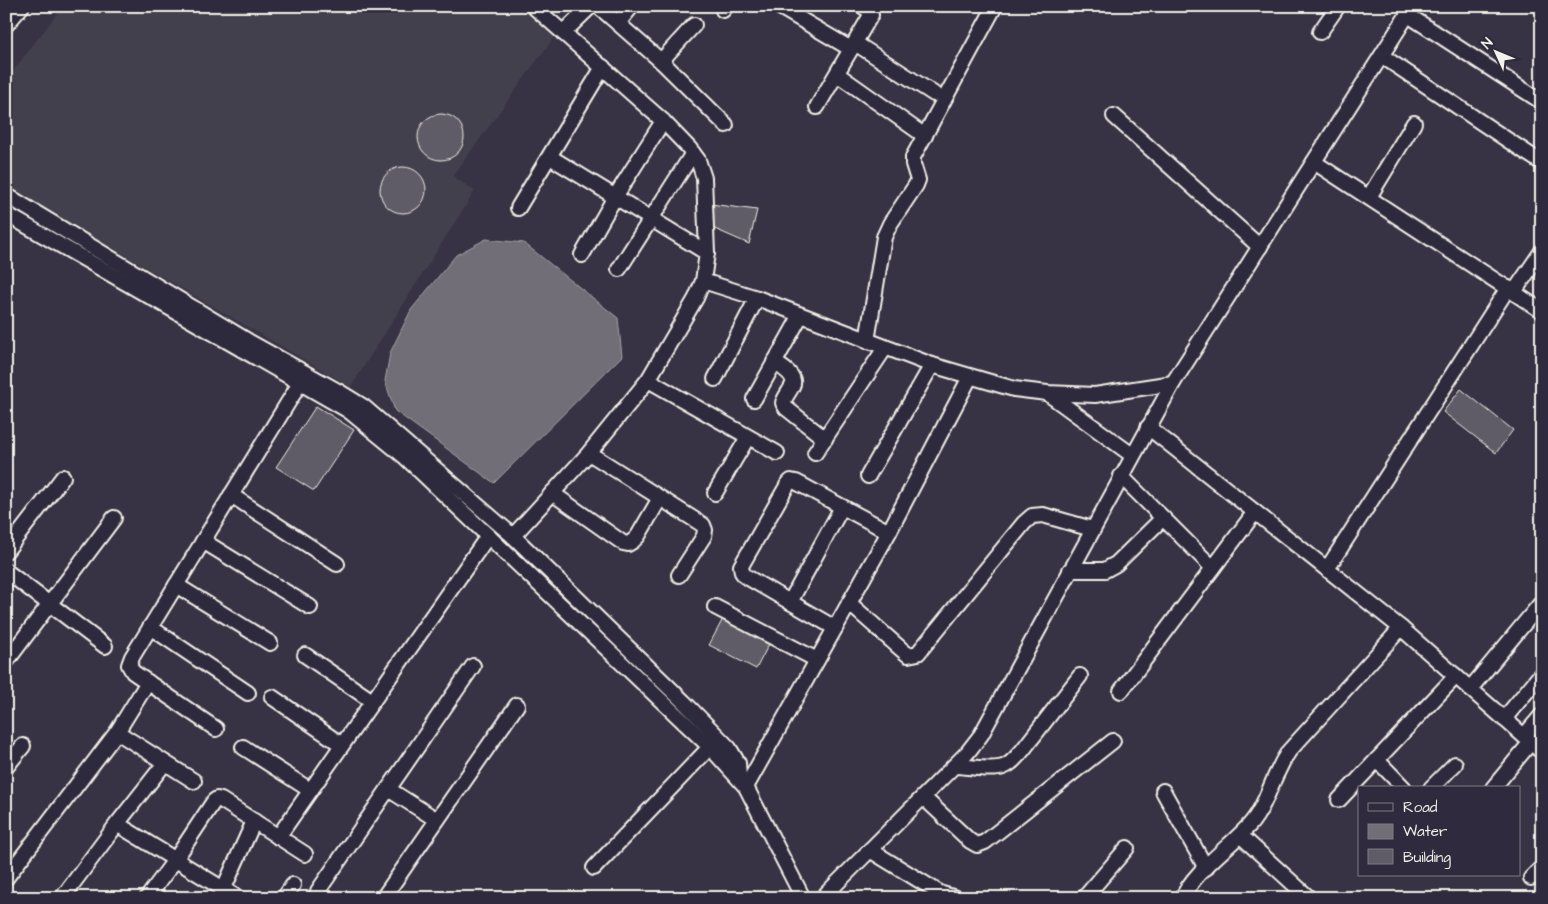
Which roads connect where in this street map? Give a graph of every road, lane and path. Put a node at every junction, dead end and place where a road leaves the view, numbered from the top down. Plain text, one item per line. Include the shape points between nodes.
1 (22, 6) edge
2 (532, 6) edge
3 (591, 6) edge
4 (598, 6) edge
5 (632, 6) edge
6 (778, 6) edge
7 (862, 6) edge
8 (995, 6) edge
9 (1338, 6) edge
10 (1410, 11) edge
11 (618, 23) junction
12 (6, 25) edge
13 (694, 25) dead end
14 (1320, 32) dead end
15 (563, 33) junction
16 (853, 46) junction
17 (1382, 56) junction
18 (660, 61) junction
19 (603, 67) junction
20 (837, 74) junction
21 (934, 94) dead end
22 (1542, 102) edge
23 (817, 108) dead end
24 (1114, 116) dead end
25 (663, 121) junction
26 (1414, 123) dead end
27 (726, 125) dead end
28 (925, 136) junction
29 (693, 153) junction
30 (550, 157) junction
31 (1314, 162) junction
32 (1542, 163) edge
33 (6, 195) edge
34 (615, 197) junction
35 (1369, 197) junction
36 (518, 208) dead end
37 (6, 214) edge
38 (651, 219) junction
39 (1260, 247) junction
40 (1542, 251) edge
41 (707, 253) junction
42 (582, 255) dead end
43 (619, 269) dead end
44 (703, 281) junction
45 (1511, 290) junction
46 (757, 298) junction
47 (1542, 311) edge
48 (800, 315) junction
49 (867, 340) junction
50 (885, 348) junction
51 (774, 362) junction
52 (932, 365) junction
53 (970, 377) junction
54 (715, 379) dead end
55 (648, 380) junction
56 (300, 383) junction
57 (1173, 383) junction
58 (1047, 393) junction
59 (754, 399) dead end
60 (1148, 427) junction
61 (748, 437) junction
62 (824, 439) junction
63 (589, 453) junction
64 (777, 453) dead end
65 (815, 453) dead end
66 (1132, 456) junction
67 (868, 476) dead end
68 (1121, 476) junction
69 (64, 477) dead end
70 (552, 493) junction
71 (715, 493) dead end
72 (231, 495) junction
73 (660, 498) junction
74 (842, 507) junction
75 (1255, 512) junction
76 (114, 518) dead end
77 (1163, 518) junction
78 (1092, 529) junction
79 (889, 532) junction
80 (488, 536) junction
81 (513, 536) junction
82 (203, 541) junction
83 (6, 552) edge
84 (337, 564) dead end
85 (1213, 568) junction
86 (1327, 569) junction
87 (1070, 570) junction
88 (6, 571) edge
89 (679, 575) dead end
90 (176, 585) junction
91 (790, 602) junction
92 (1542, 602) edge
93 (49, 603) junction
94 (849, 603) junction
95 (310, 607) dead end
96 (715, 607) dead end
97 (150, 627) junction
98 (834, 628) junction
99 (1401, 628) junction
100 (270, 644) dead end
101 (105, 646) dead end
102 (305, 655) dead end
103 (817, 660) junction
104 (6, 662) edge
105 (473, 666) dead end
106 (1542, 674) edge
107 (1080, 676) dead end
108 (1456, 676) junction
109 (148, 682) junction
110 (1470, 689) junction
111 (1120, 691) dead end
112 (248, 693) dead end
113 (272, 697) dead end
114 (372, 701) junction
115 (517, 705) dead end
116 (1542, 715) edge
117 (1504, 718) junction
118 (216, 729) dead end
119 (117, 732) junction
120 (1527, 739) junction
121 (1113, 741) dead end
122 (342, 744) junction
123 (23, 746) dead end
124 (243, 747) dead end
125 (710, 747) junction
126 (1542, 752) edge
127 (1377, 760) junction
128 (165, 763) junction
129 (1455, 764) dead end
130 (954, 766) junction
131 (6, 767) edge
132 (194, 781) dead end
133 (742, 782) junction
134 (1402, 786) edge
135 (1433, 786) edge
136 (1494, 786) edge
137 (389, 787) junction
138 (310, 790) junction
139 (1163, 791) dead end
140 (923, 797) junction
141 (1339, 800) dead end
142 (437, 820) junction
143 (254, 821) junction
144 (117, 824) junction
145 (278, 836) junction
146 (1240, 836) junction
147 (1128, 848) dead end
148 (870, 850) junction
149 (305, 854) dead end
150 (176, 860) junction
151 (1542, 867) edge
152 (594, 868) dead end
153 (1206, 868) junction
154 (6, 878) edge
155 (1532, 878) dead end
156 (293, 884) dead end
157 (318, 891) dead end
158 (222, 894) edge
159 (62, 898) edge
160 (147, 898) edge
161 (238, 898) edge
162 (284, 898) edge
163 (383, 898) edge
164 (803, 898) edge
165 (822, 898) edge
166 (956, 898) edge
167 (1084, 898) edge
168 (1183, 898) edge
169 (1309, 898) edge

1 - 12 street
2 - 15 street
3 - 15 street
4 - 11 street
5 - 11 street
6 - 16 street
7 - 16 street via 871,15
8 - 28 street
9 - 14 street
10 - 17 street
10 - 22 street
11 - 18 street
13 - 18 street
15 - 19 street
16 - 20 street
16 - 21 street
17 - 31 street
17 - 32 street
18 - 27 street
19 - 25 street
19 - 30 street
20 - 23 street
20 - 28 street
24 - 39 street
25 - 29 street
25 - 34 street
26 - 35 street
28 - 49 street via 913,157 918,180 916,185 884,236
29 - 38 street
29 - 41 street via 704,178
30 - 34 street
30 - 36 street
31 - 35 street
31 - 39 street
33 - 81 street via 364,408
34 - 38 street
34 - 42 street
35 - 45 street
37 - 56 street
38 - 41 street
38 - 43 street
39 - 57 street
40 - 45 street
41 - 44 street
44 - 46 street
44 - 55 street
45 - 47 street
45 - 86 street
46 - 48 street
46 - 54 street
48 - 49 street
48 - 51 street
49 - 50 street
50 - 52 street
50 - 62 street
51 - 59 street
51 - 62 street via 793,377 783,403 786,408
52 - 53 street
52 - 67 street
53 - 58 street via 1014,389
53 - 79 street
55 - 61 street
55 - 63 street
56 - 72 street
56 - 80 street via 348,411 387,442
57 - 58 street via 1095,395
57 - 60 street
58 - 66 street
60 - 66 street
60 - 75 street
61 - 64 street
61 - 71 street
62 - 65 street
63 - 70 street
63 - 73 street
66 - 68 street
68 - 77 street
68 - 78 street
69 - 83 street
70 - 73 street via 622,543 628,544 638,536
70 - 81 street
72 - 82 street
72 - 84 street
73 - 89 street via 705,530
74 - 79 street
74 - 91 street
74 - 91 street via 791,481 741,566 745,576
75 - 85 street
75 - 86 street
76 - 93 street
77 - 85 street
77 - 87 street via 1106,570
78 - 87 street
78 - 94 street via 1043,515 1032,516 918,653 908,655 901,650
79 - 94 street
80 - 114 street
80 - 125 street
81 - 133 street via 730,748 738,763
82 - 90 street
82 - 95 street
85 - 111 street
86 - 99 street
87 - 130 street via 981,735
88 - 93 street
90 - 97 street
90 - 100 street
91 - 98 street
92 - 110 street
93 - 101 street
93 - 104 street
94 - 98 street
96 - 103 street
97 - 109 street via 129,665
97 - 112 street
98 - 103 street
99 - 108 street
99 - 146 street via 1289,751 1267,798
102 - 114 street
103 - 133 street
105 - 137 street
106 - 117 street
107 - 130 street via 1022,751 1004,767
108 - 110 street
108 - 127 street
109 - 118 street
109 - 119 street
110 - 117 street
113 - 122 street
114 - 122 street
115 - 142 street
116 - 120 street
117 - 120 street
119 - 128 street
119 - 154 street
120 - 126 street
120 - 136 street
121 - 140 street via 977,845
122 - 138 street
123 - 131 street
124 - 138 street
125 - 133 street
125 - 152 street
127 - 134 street
127 - 141 street
128 - 132 street
128 - 144 street
129 - 135 street
130 - 140 street
133 - 164 street
137 - 142 street
137 - 157 street
138 - 145 street
139 - 153 street
140 - 148 street
142 - 163 street
143 - 145 street
143 - 150 street via 217,799
143 - 158 street
144 - 150 street
144 - 159 street
145 - 149 street
146 - 153 street
146 - 169 street
147 - 167 street
148 - 165 street
148 - 166 street via 942,894
150 - 158 street
150 - 160 street
151 - 155 street
153 - 168 street via 1195,878
156 - 162 street
158 - 161 street

